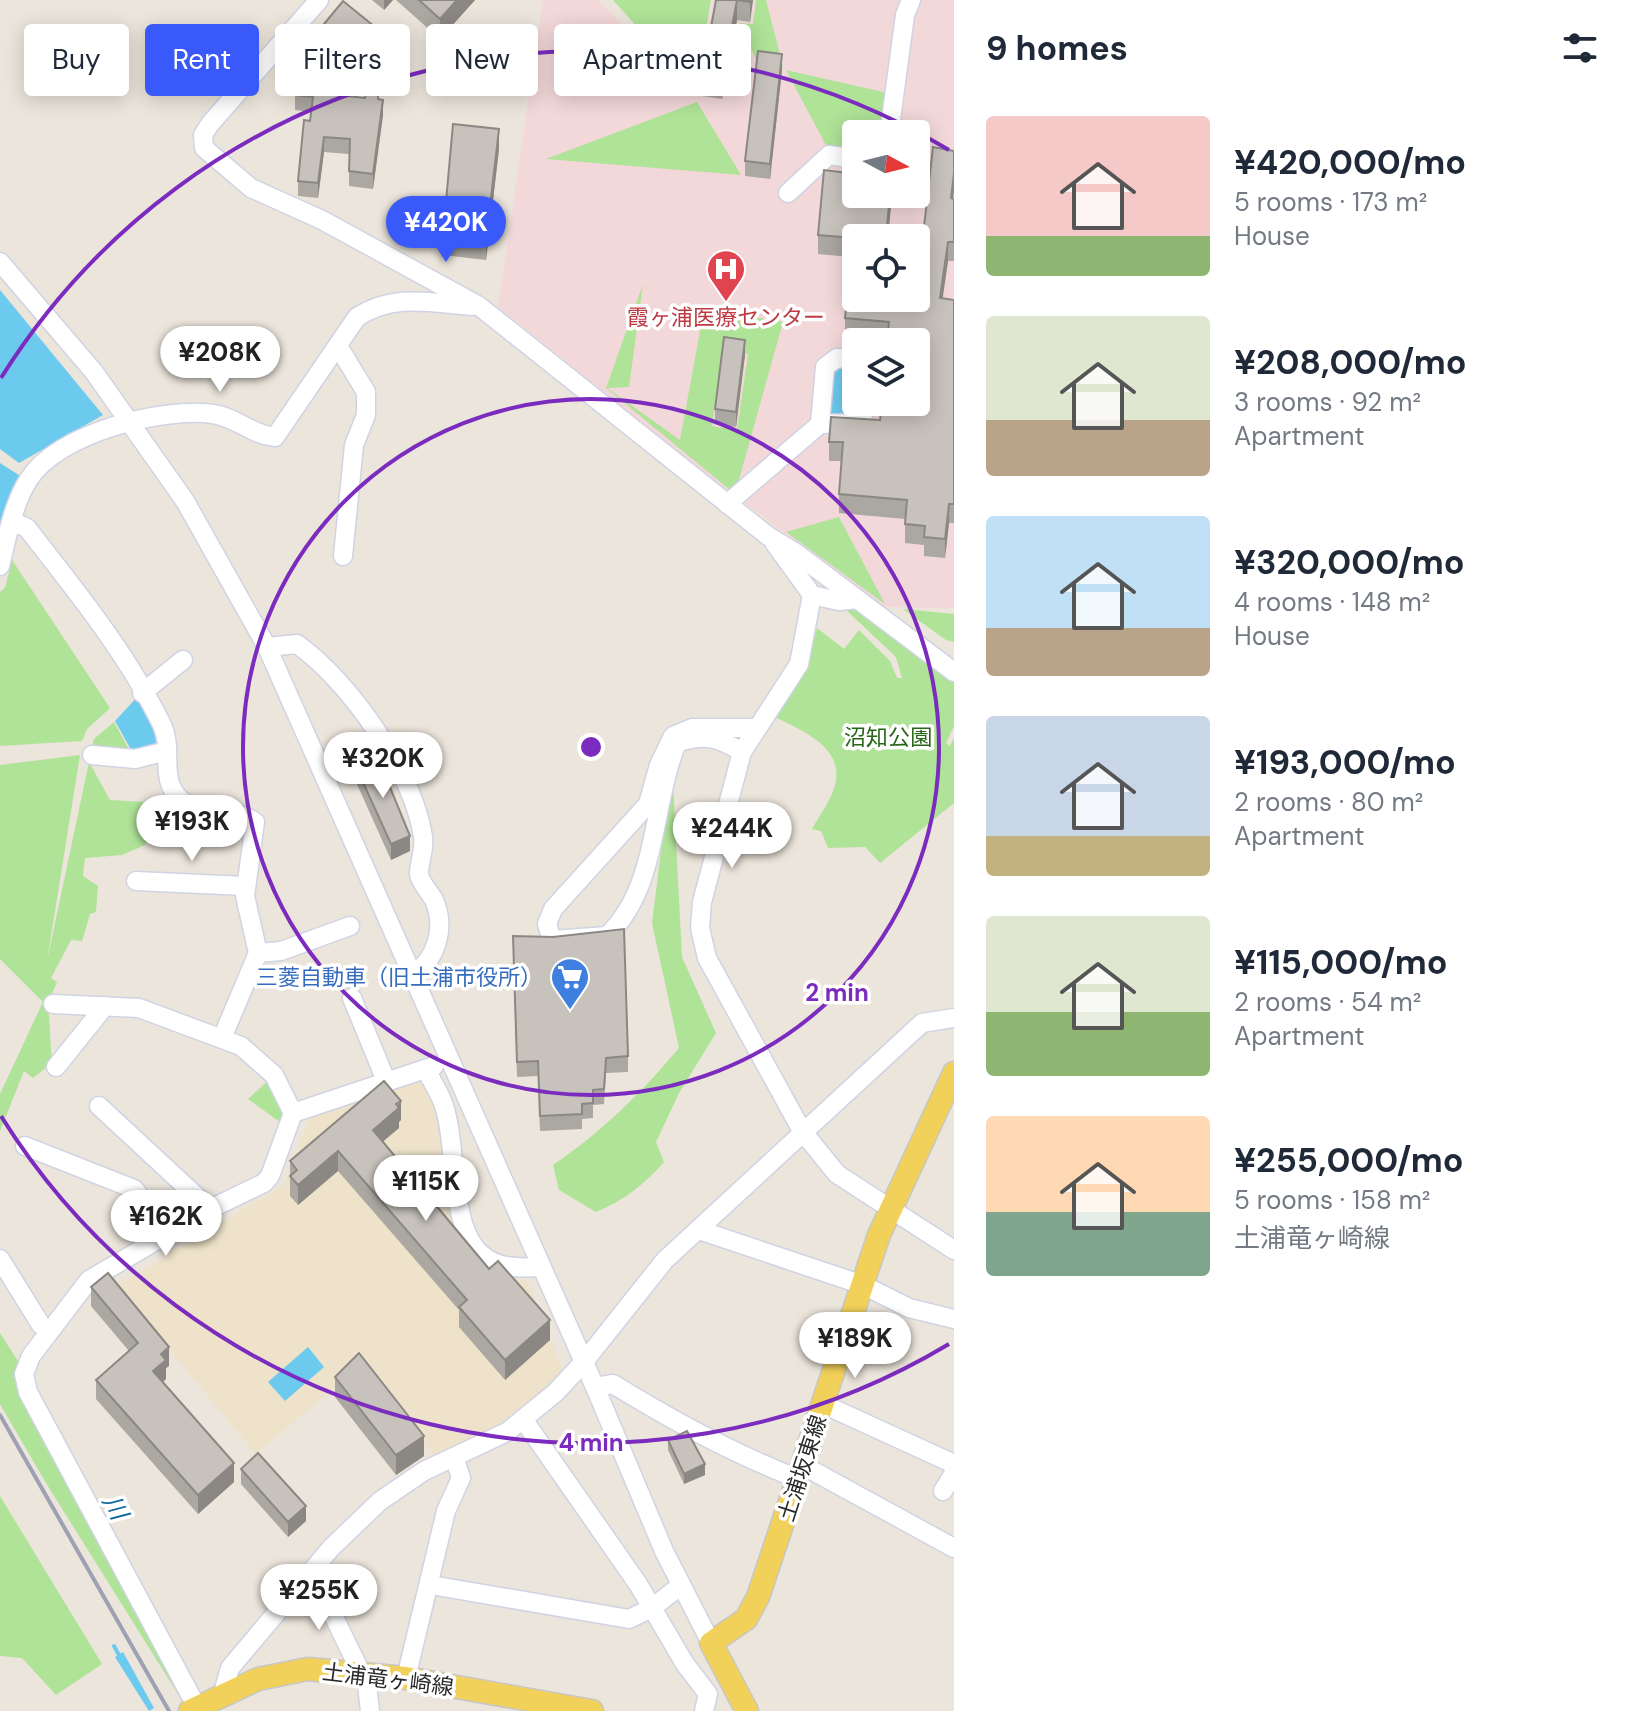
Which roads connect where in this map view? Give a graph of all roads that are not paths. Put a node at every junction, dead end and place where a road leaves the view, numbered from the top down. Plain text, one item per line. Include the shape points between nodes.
1 (319, 0) edge
2 (911, 0) edge
3 (891, 120) edge
4 (842, 157) edge
5 (788, 193) dead end
6 (0, 262) edge
7 (479, 306) junction
8 (338, 346) junction
9 (842, 359) edge
10 (862, 416) edge
11 (127, 420) junction
12 (820, 424) junction
13 (727, 504) junction
14 (12, 521) junction
15 (768, 536) junction
16 (343, 556) dead end
17 (0, 566) edge
18 (812, 595) junction
19 (857, 599) junction
20 (267, 647) junction
21 (183, 660) dead end
22 (954, 672) edge
23 (142, 693) junction
24 (755, 728) junction
25 (167, 751) junction
26 (742, 752) junction
27 (92, 755) dead end
28 (136, 881) dead end
29 (245, 886) junction
30 (350, 926) dead end
31 (258, 953) junction
32 (411, 975) junction
33 (352, 998) dead end
34 (53, 1004) dead end
35 (105, 1006) junction
36 (954, 1018) edge
37 (222, 1038) junction
38 (448, 1059) junction
39 (56, 1067) dead end
40 (426, 1070) junction
41 (954, 1073) edge
42 (387, 1083) junction
43 (99, 1106) dead end
44 (946, 1106) edge
45 (293, 1113) junction
46 (802, 1131) junction
47 (25, 1146) dead end
48 (890, 1208) junction
49 (210, 1209) junction
50 (699, 1230) junction
51 (168, 1233) junction
52 (954, 1250) edge
53 (0, 1259) edge
54 (540, 1267) junction
55 (863, 1285) junction
56 (954, 1319) edge
57 (49, 1332) junction
58 (583, 1363) junction
59 (595, 1387) junction
60 (823, 1404) junction
61 (523, 1419) junction
62 (454, 1457) junction
63 (954, 1464) edge
64 (801, 1472) junction
65 (954, 1473) edge
66 (943, 1491) dead end
67 (954, 1548) edge
68 (312, 1572) junction
69 (431, 1585) junction
70 (680, 1586) junction
71 (652, 1608) junction
72 (711, 1643) junction
73 (360, 1673) junction
74 (406, 1678) junction
75 (223, 1693) junction
76 (195, 1710) edge
77 (370, 1711) edge
78 (592, 1711) edge
79 (704, 1711) edge
80 (747, 1711) edge

1 - 7 street via 210,124 203,135 204,148 251,188 322,220
2 - 3 street
4 - 5 street via 829,155
6 - 11 street via 94,372
7 - 8 street via 414,299 387,303 357,317
7 - 13 street
8 - 11 street via 275,437 210,413
8 - 16 street via 366,392 366,415 354,445
9 - 12 street via 825,367
10 - 12 street via 856,423
11 - 14 street via 38,467
11 - 20 street via 185,501
12 - 13 street
13 - 15 street
14 - 17 street
14 - 23 street via 27,528 110,635
15 - 18 street
15 - 19 street
18 - 19 street
18 - 24 street via 799,664
19 - 22 street
20 - 32 street
20 - 32 street via 297,644 317,658 365,716 410,789 424,840 419,876 435,902 441,933 425,967
21 - 23 street
23 - 25 street via 162,724
24 - 26 street
24 - 26 street via 692,728 673,736 648,804 553,909 547,924 552,940 607,936 635,903 677,743 717,737
25 - 27 street via 135,759
25 - 29 street via 168,780 180,799 205,812 240,814 255,822
26 - 46 street via 702,902 700,928 723,993
28 - 29 street
29 - 31 street
30 - 31 street via 281,951
31 - 37 street
32 - 38 street
33 - 42 street
34 - 35 street
35 - 37 street via 162,1014
35 - 39 street
36 - 46 street via 922,1023
37 - 45 street via 241,1046 274,1075
38 - 40 street
38 - 54 street
40 - 42 street
40 - 54 street via 443,1103 460,1208 480,1254 503,1266
41 - 44 main road, 土浦坂東線
42 - 45 street
43 - 49 street
44 - 48 main road, 土浦坂東線
45 - 49 street via 264,1183
46 - 48 street via 837,1174
46 - 50 street
47 - 51 street via 134,1189
48 - 52 street
48 - 55 main road, 土浦坂東線
49 - 51 street
50 - 55 street
50 - 58 street via 665,1260
51 - 57 street via 89,1280
53 - 57 street
54 - 58 street
55 - 56 street via 909,1308
55 - 60 main road, 土浦坂東線
57 - 76 street via 26,1367 24,1382
58 - 59 street
58 - 61 street
59 - 64 street via 613,1384 747,1460
59 - 70 street
60 - 63 street
60 - 64 main road, 土浦坂東線
61 - 62 street
61 - 71 street
62 - 68 street via 380,1501
62 - 69 street via 461,1478 446,1511
64 - 67 street
64 - 72 main road, 土浦坂東線 via 752,1610
65 - 66 street
68 - 73 street
68 - 75 street via 230,1668
69 - 71 street via 629,1619
69 - 74 street
70 - 71 street
70 - 72 street
71 - 79 street via 708,1694
72 - 80 main road
73 - 74 main road, 土浦竜ヶ崎線
73 - 75 main road, 土浦竜ヶ崎線 via 283,1672
73 - 77 street
74 - 78 main road, 土浦竜ヶ崎線
75 - 76 main road, 土浦竜ヶ崎線

